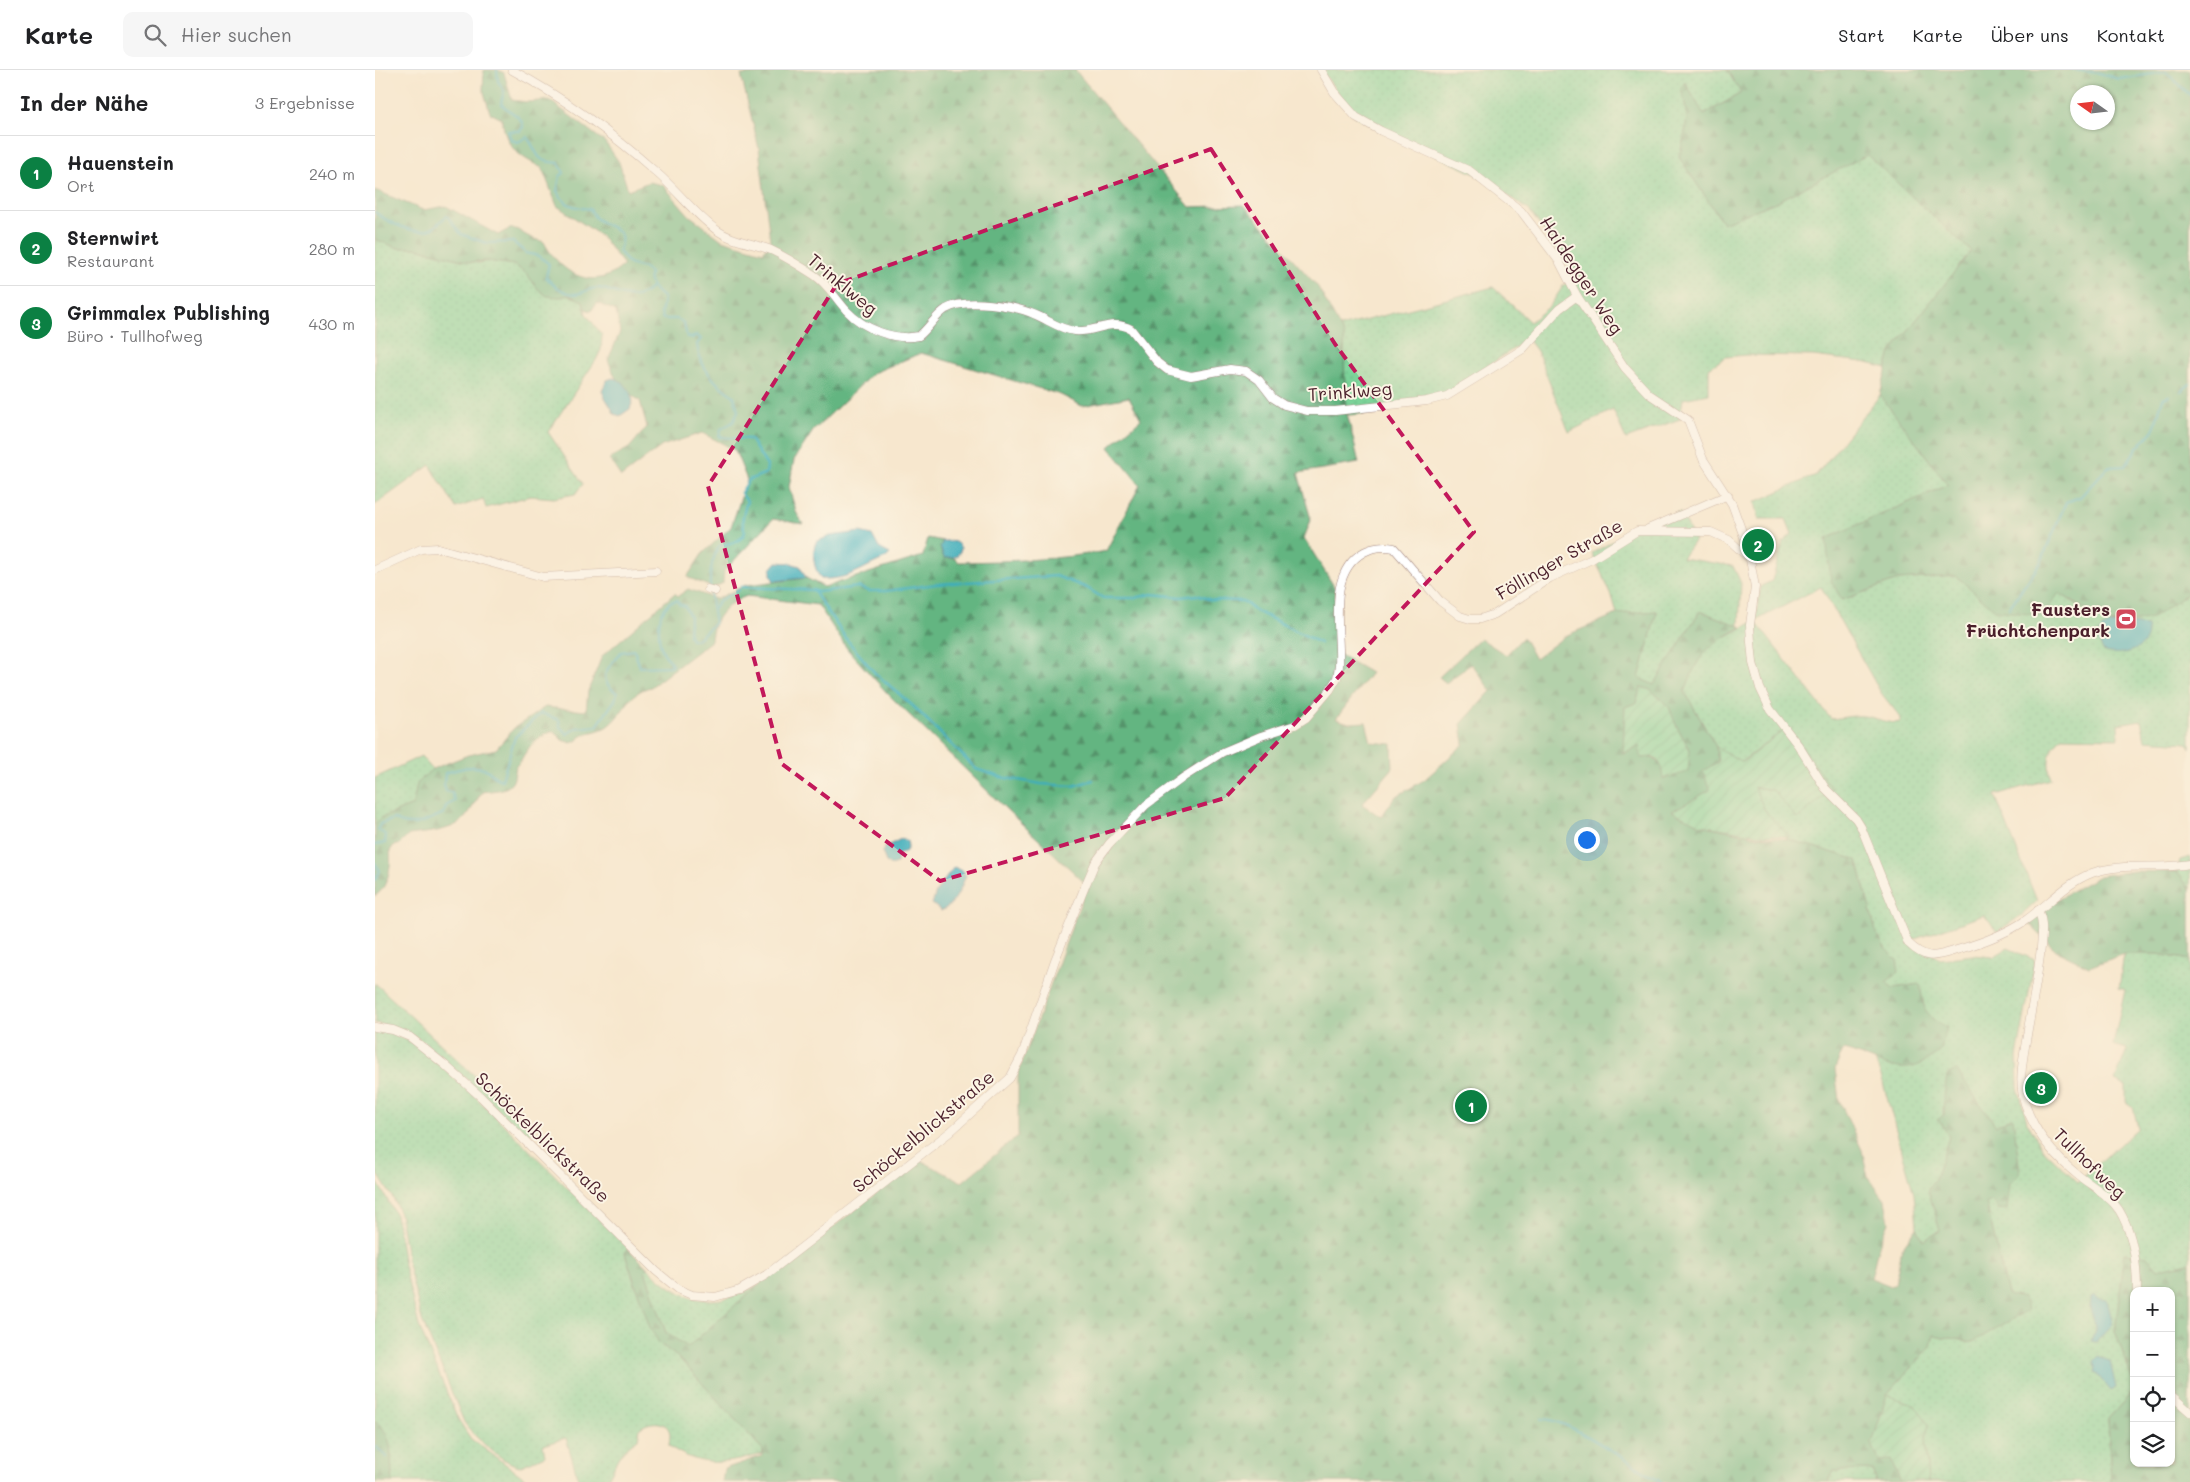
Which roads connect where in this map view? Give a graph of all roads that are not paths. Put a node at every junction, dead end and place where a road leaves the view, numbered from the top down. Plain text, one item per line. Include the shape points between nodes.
1 (512, 70) edge
2 (1321, 70) edge
3 (1577, 296) junction
4 (1728, 496) junction
5 (1646, 530) junction
6 (1750, 560) junction
7 (1409, 564) joint
8 (375, 570) edge
9 (656, 571) dead end
10 (2190, 864) edge
11 (2038, 910) junction
12 (375, 1026) edge
13 (2137, 1287) edge
14 (2175, 1399) edge
15 (2190, 1412) edge

1 - 3 street, Trinklweg via 603,128 717,230 733,240 783,256 827,285 859,321 901,338 919,336 945,310 956,304 1011,307 1074,331 1115,324 1131,329 1167,370 1191,376 1230,369 1246,371 1284,405 1307,411 1335,411 1447,396 1523,349 1559,309
2 - 3 street, Haidegger Weg via 1341,101 1362,121 1470,171 1509,200 1545,240
3 - 4 street, Haidegger Weg via 1641,386 1688,420 1703,459
4 - 5 street
4 - 6 street, Haidegger Weg
5 - 6 street, Föllinger Straße via 1711,532 1729,540
5 - 7 street, Föllinger Straße via 1629,535 1592,559 1550,578 1495,614 1480,619 1460,616 1445,606
6 - 11 street via 1755,587 1751,642 1759,688 1825,788 1861,827 1908,943 1920,954 1942,954 1986,942
7 - 12 street, Schöckelblickstraße via 1394,548 1387,547 1369,549 1347,566 1339,583 1337,678 1306,718 1223,752 1183,777 1146,806 1109,844 1095,863 1086,884 1055,960 1022,1056 1010,1078 944,1137 766,1275 740,1290 724,1296 700,1296 673,1286 445,1065 410,1037
8 - 9 street via 421,549 437,548 543,577
10 - 11 street via 2099,871 2070,886
11 - 13 street, Tullhofweg via 2042,928 2039,964 2020,1077 2025,1104 2035,1127 2052,1151 2107,1196 2118,1210 2129,1234
14 - 15 street

